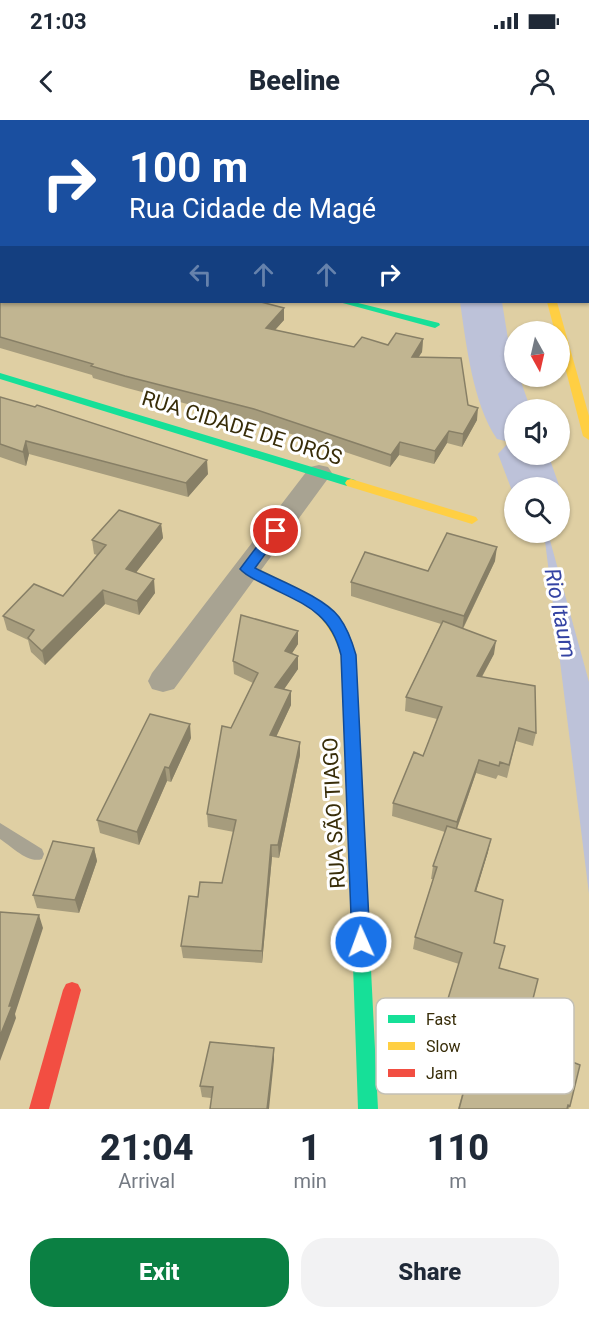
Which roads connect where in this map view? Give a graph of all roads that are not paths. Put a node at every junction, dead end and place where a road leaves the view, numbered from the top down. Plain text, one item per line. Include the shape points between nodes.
1 (348, 303) edge
2 (552, 303) edge
3 (435, 325) dead end
4 (0, 376) edge
5 (588, 429) edge
6 (319, 473) junction
7 (472, 520) dead end
8 (247, 569) junction
9 (163, 681) dead end
10 (0, 830) edge
11 (36, 854) dead end
12 (72, 990) dead end
13 (39, 1109) edge
14 (368, 1109) edge

1 - 3 street
2 - 5 street
4 - 6 street, RUA CIDADE DE ORÓS
6 - 7 street, RUA CIDADE DE ORÓS
6 - 8 street
8 - 9 street
8 - 14 street, RUA SÃO TIAGO via 333,618 343,634 348,655
10 - 11 lane
12 - 13 street

